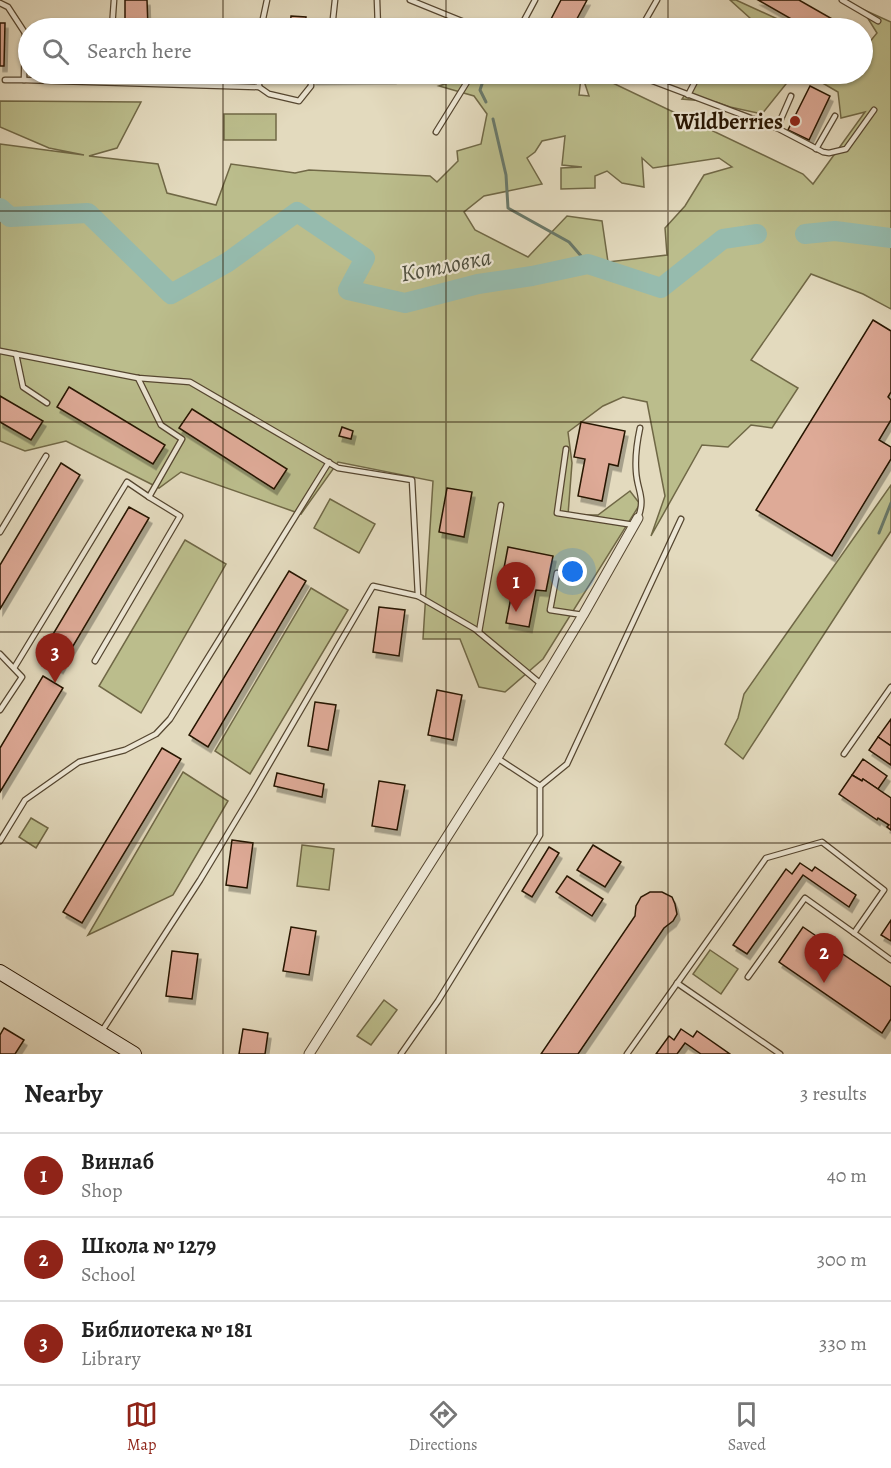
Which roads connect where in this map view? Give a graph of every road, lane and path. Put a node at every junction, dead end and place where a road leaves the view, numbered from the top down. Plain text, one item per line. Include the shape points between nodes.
1 (114, 0) edge
2 (267, 0) edge
3 (335, 0) edge
4 (377, 0) edge
5 (410, 0) edge
6 (535, 0) edge
7 (657, 0) edge
8 (842, 0) edge
9 (0, 3) edge
10 (113, 18) edge
11 (263, 18) edge
12 (333, 18) edge
13 (378, 18) edge
14 (454, 18) edge
15 (525, 18) edge
16 (647, 18) edge
17 (873, 18) edge
18 (873, 18) edge
19 (18, 21) edge
20 (878, 21) dead end
21 (4, 80) dead end
22 (18, 80) edge
23 (171, 84) edge
24 (311, 84) edge
25 (466, 84) edge
26 (660, 84) edge
27 (694, 84) edge
28 (259, 87) joint
29 (688, 95) junction
30 (791, 96) dead end
31 (874, 110) dead end
32 (835, 116) dead end
33 (777, 128) junction
34 (436, 132) dead end
35 (816, 149) junction
36 (0, 351) edge
37 (16, 354) junction
38 (138, 378) junction
39 (47, 403) dead end
40 (640, 428) dead end
41 (566, 449) dead end
42 (46, 456) dead end
43 (329, 462) junction
44 (149, 496) junction
45 (501, 505) dead end
46 (681, 519) dead end
47 (636, 522) junction
48 (0, 532) edge
49 (556, 573) dead end
50 (418, 596) junction
51 (583, 615) junction
52 (479, 632) junction
53 (0, 654) edge
54 (95, 662) dead end
55 (14, 668) junction
56 (541, 684) junction
57 (891, 687) edge
58 (0, 710) edge
59 (844, 754) dead end
60 (496, 758) junction
61 (540, 786) junction
62 (0, 841) edge
63 (854, 933) junction
64 (891, 960) edge
65 (0, 972) edge
66 (748, 977) dead end
67 (676, 983) junction
68 (101, 1033) junction
69 (134, 1054) edge
70 (309, 1054) edge
71 (401, 1054) edge
72 (627, 1054) edge
73 (780, 1054) edge

1 - 10 lane
2 - 11 lane
3 - 12 lane
4 - 13 lane
5 - 14 lane
6 - 15 lane
7 - 16 lane
8 - 17 lane
9 - 19 lane
18 - 20 lane
21 - 22 lane
23 - 28 lane
24 - 28 lane via 299,101 269,94
25 - 34 lane
26 - 29 lane
27 - 29 lane
29 - 33 lane
30 - 33 lane
31 - 35 lane via 846,149 829,153
32 - 35 lane
33 - 35 lane
36 - 37 lane
37 - 38 lane
37 - 39 lane via 23,387
38 - 43 lane via 190,382
38 - 44 lane via 161,426 182,439
40 - 47 lane via 636,472 642,508
41 - 47 lane via 557,513
42 - 48 lane
43 - 50 lane via 338,468 412,480
43 - 62 lane via 170,719 156,734 125,750 79,762 25,800
44 - 54 lane via 180,516
44 - 55 lane via 128,482
45 - 52 lane
46 - 61 lane via 567,764
47 - 51 street
49 - 51 lane via 550,610
50 - 52 lane
50 - 68 lane via 373,586 200,880
51 - 56 street
52 - 56 lane
53 - 55 lane
55 - 58 lane via 22,677
56 - 60 street
57 - 59 lane
60 - 61 lane
60 - 70 street
61 - 71 lane via 540,835
63 - 64 lane
63 - 66 lane via 806,898
63 - 67 lane via 884,890 822,842 766,858
65 - 68 street
67 - 72 lane
67 - 73 lane
68 - 69 street

